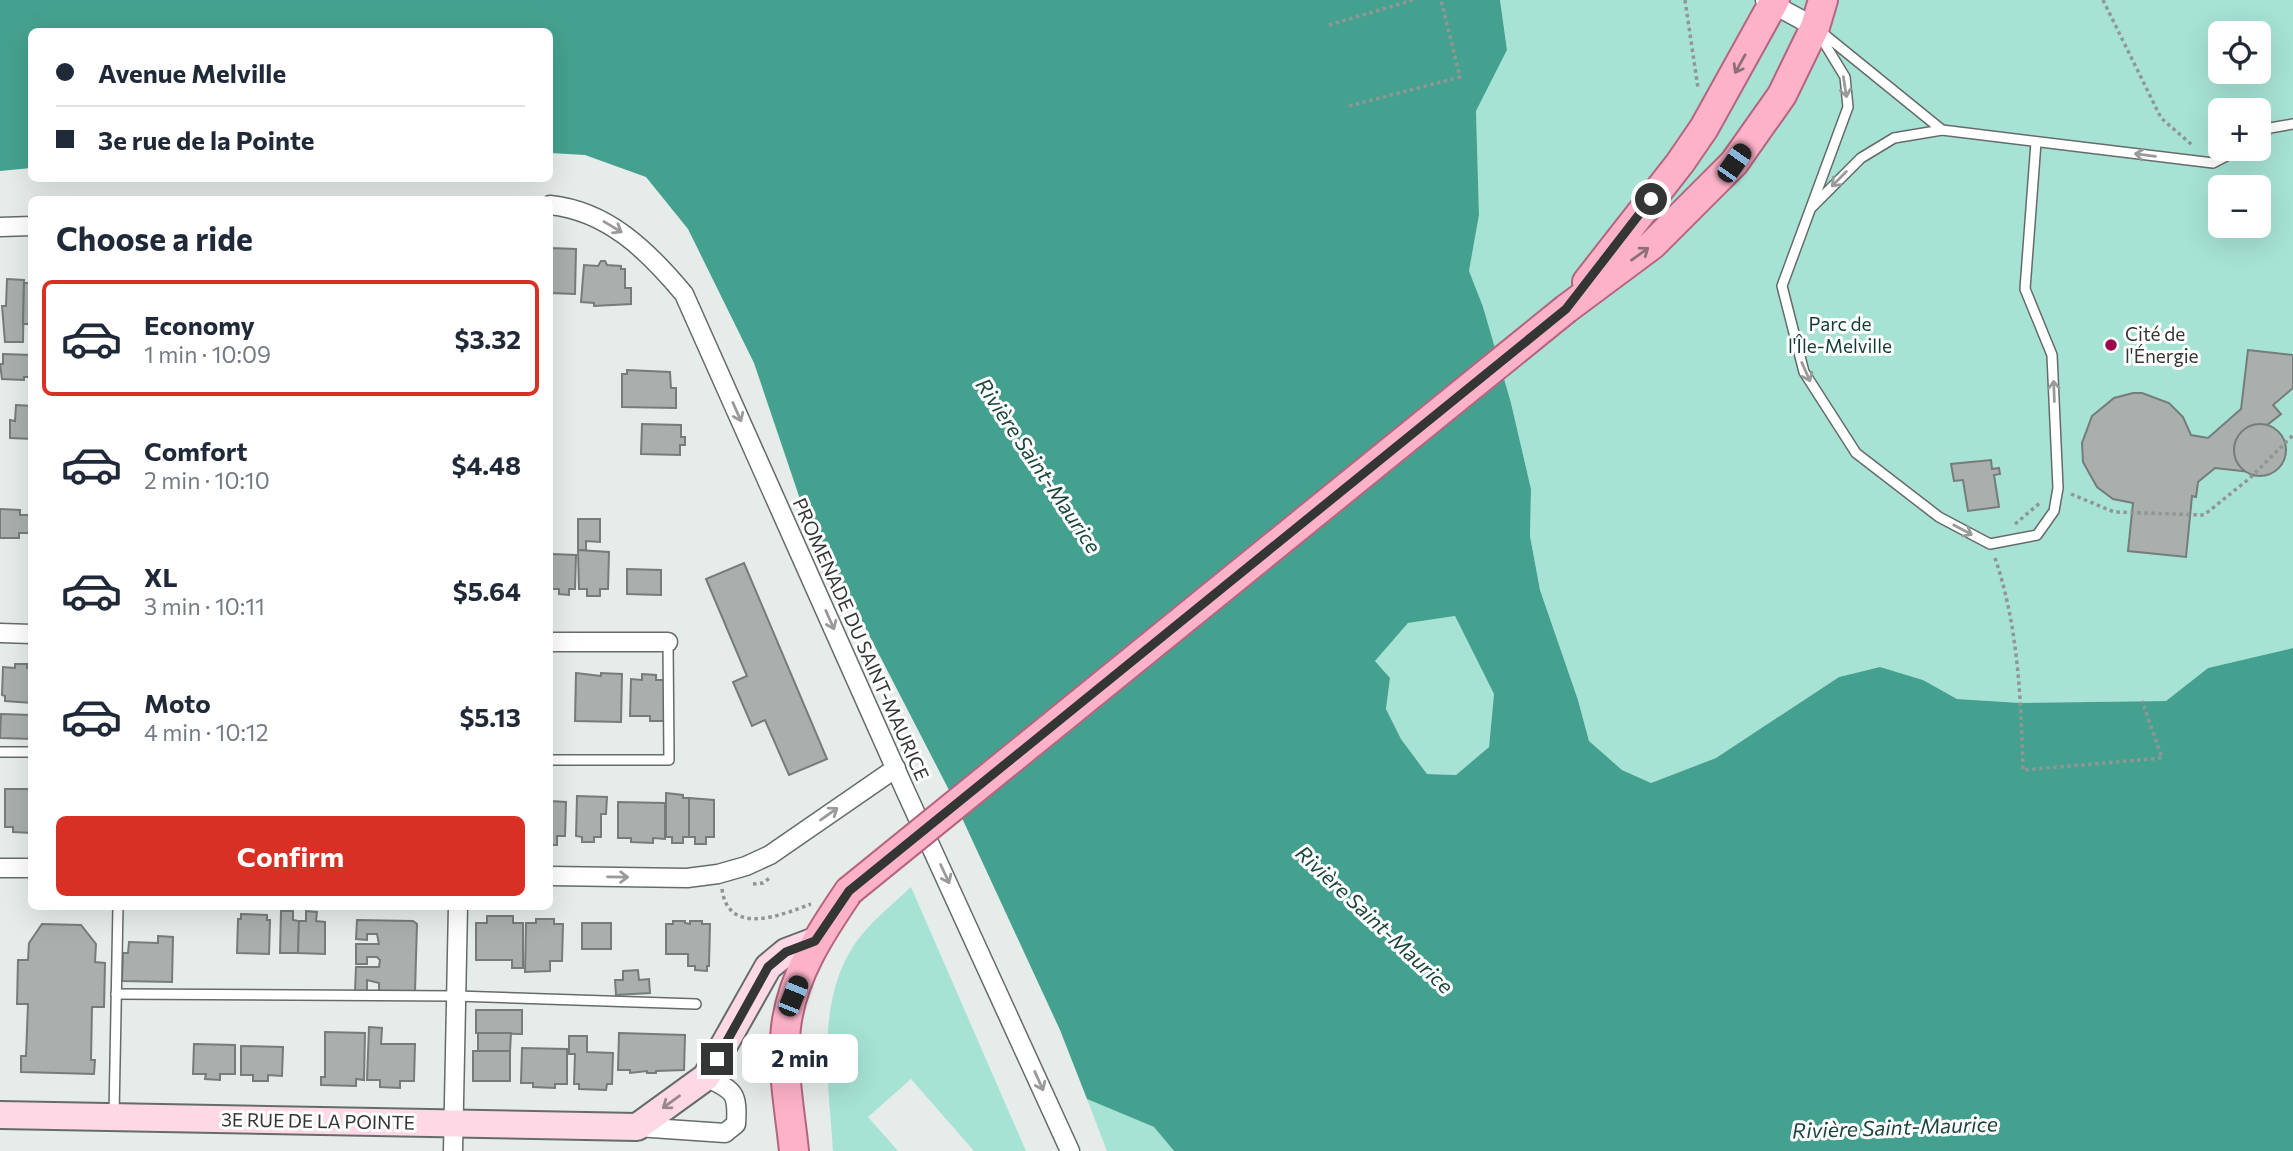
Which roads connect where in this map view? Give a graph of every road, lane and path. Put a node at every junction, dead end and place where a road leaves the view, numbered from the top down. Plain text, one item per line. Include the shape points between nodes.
1 (1413, 0) edge
2 (1441, 0) edge
3 (1685, 0) edge
4 (1823, 0) edge
5 (2103, 0) edge
6 (1771, 2) edge
7 (1329, 25) dead end
8 (1815, 27) junction
9 (1698, 89) dead end
10 (1349, 106) dead end
11 (2293, 124) edge
12 (2271, 128) edge
13 (1942, 130) junction
14 (2036, 142) junction
15 (2217, 161) edge
16 (2213, 163) junction
17 (553, 206) edge
18 (1810, 208) junction
19 (28, 226) edge
20 (0, 227) edge
21 (1566, 309) junction
22 (2293, 435) edge
23 (2058, 488) junction
24 (1990, 544) junction
25 (0, 633) edge
26 (28, 634) edge
27 (553, 642) edge
28 (668, 642) joint
29 (2142, 701) dead end
30 (0, 752) edge
31 (28, 752) edge
32 (553, 760) edge
33 (896, 768) junction
34 (0, 868) edge
35 (28, 868) edge
36 (774, 875) dead end
37 (553, 876) edge
38 (750, 885) dead end
39 (722, 888) dead end
40 (849, 891) junction
41 (118, 910) edge
42 (458, 910) edge
43 (815, 941) junction
44 (116, 994) junction
45 (456, 996) junction
46 (696, 1004) dead end
47 (706, 1077) junction
48 (0, 1115) edge
49 (114, 1117) junction
50 (454, 1124) junction
51 (637, 1128) junction
52 (453, 1151) edge
53 (794, 1151) edge
54 (1070, 1151) edge

1 - 7 path
2 - 10 path via 1460,77
3 - 9 path
4 - 8 main road
5 - 16 path via 2161,118
6 - 8 street
6 -> 21 main road via 1704,128
8 - 13 lane
8 -> 18 lane via 1844,77 1848,107
21 -> 8 main road via 1652,245 1734,163 1782,95
11 - 12 lane
13 - 14 lane
13 -> 18 lane via 1894,138 1861,158
16 -> 14 lane
23 -> 14 lane via 2052,355 2025,289
15 - 16 lane
17 -> 33 street, PROMENADE DU SAINT-MAURICE via 592,214 622,231 684,294
18 -> 24 lane via 1782,286 1804,373 1856,453 1939,517
19 - 20 street
21 - 40 main road, bridge
22 - 23 path via 2204,515 2114,512
23 - 24 path
23 - 24 lane via 2054,511 2037,535
24 - 29 path via 2006,589 2021,703 2023,769 2162,758
25 - 26 street
27 - 28 street
28 - 32 lane via 669,760
30 - 31 lane
37 -> 33 street via 687,878 746,866 770,855
33 -> 54 street, PROMENADE DU SAINT-MAURICE
34 - 35 street
36 - 38 path
39 - 40 path via 724,902 732,911 742,918 757,919
40 - 43 main road
41 - 44 lane
42 - 45 street
43 - 47 street via 786,952 768,967
43 - 53 main road via 786,1028
44 - 45 lane
44 - 49 lane
45 - 46 lane
45 - 50 street
47 -> 51 street
47 - 51 street, 3E RUE DE LA POINTE via 731,1090 737,1102 736,1124 725,1133
48 - 49 street, 3E RUE DE LA POINTE
49 - 50 street, 3E RUE DE LA POINTE
50 - 51 street, 3E RUE DE LA POINTE
50 - 52 street

